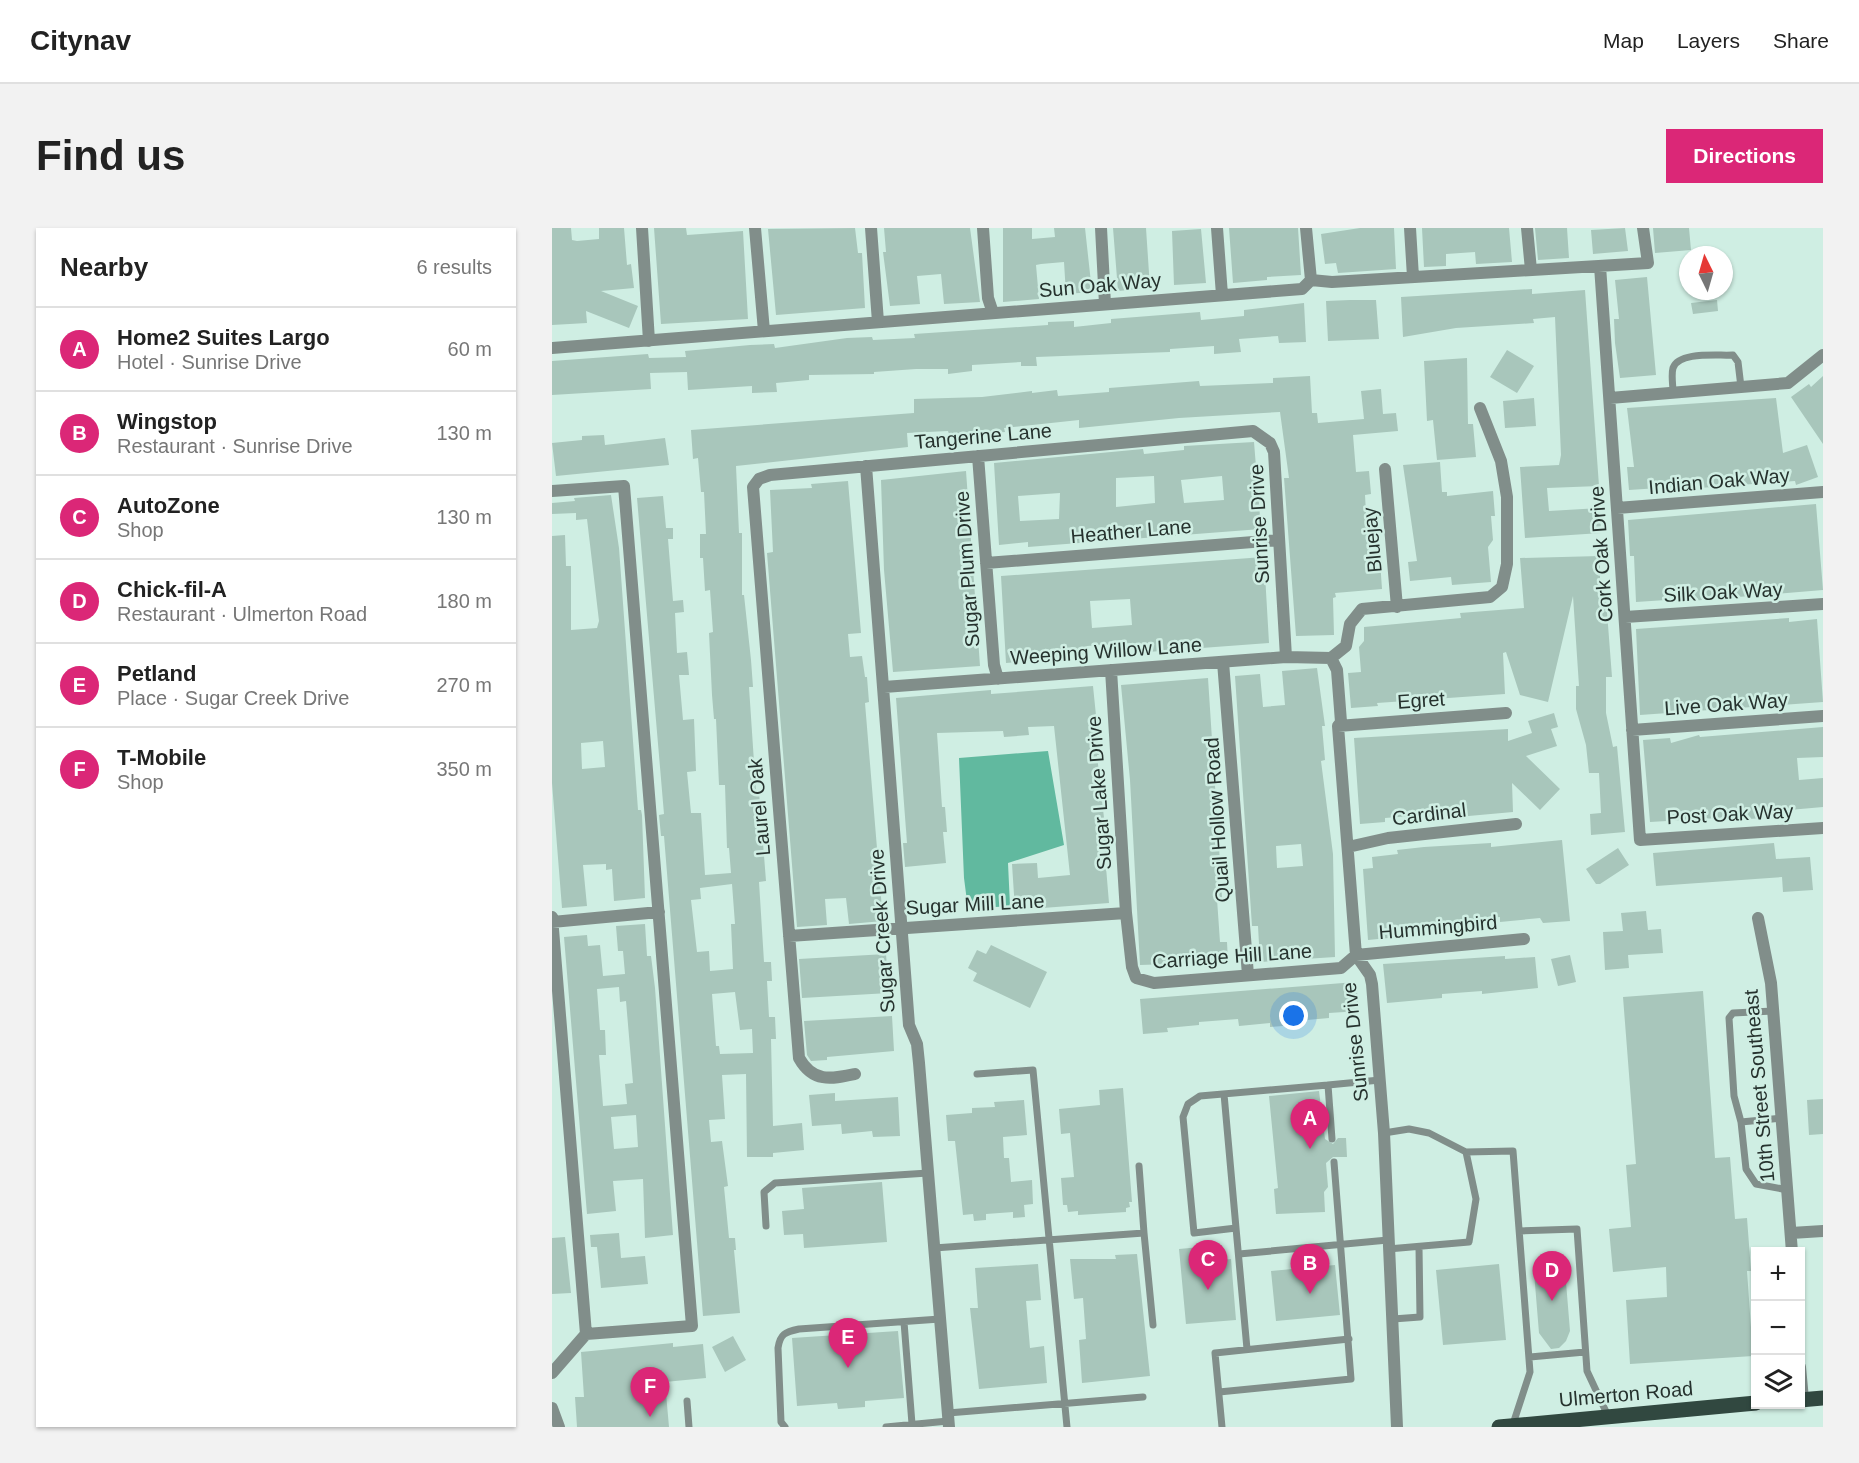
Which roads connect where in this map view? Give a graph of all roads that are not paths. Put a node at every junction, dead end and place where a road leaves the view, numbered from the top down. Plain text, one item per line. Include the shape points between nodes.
1 (642, 228) edge
2 (755, 228) edge
3 (872, 228) edge
4 (983, 228) edge
5 (1101, 228) edge
6 (1217, 228) edge
7 (1306, 228) edge
8 (1410, 228) edge
9 (1527, 228) edge
10 (1643, 228) edge
11 (1600, 266) junction
12 (1531, 270) junction
13 (1413, 277) junction
14 (1311, 280) junction
15 (1222, 295) junction
16 (1105, 304) junction
17 (993, 313) junction
18 (878, 322) junction
19 (764, 331) junction
20 (649, 340) junction
21 (552, 348) edge
22 (1823, 355) edge
23 (1741, 387) junction
24 (1673, 392) junction
25 (1610, 398) junction
26 (1480, 408) dead end
27 (1221, 434) joint
28 (978, 456) junction
29 (866, 466) junction
30 (1385, 469) dead end
31 (753, 487) joint
32 (552, 491) edge
33 (1823, 492) edge
34 (1617, 508) junction
35 (1279, 540) junction
36 (986, 563) junction
37 (1823, 604) edge
38 (1397, 607) junction
39 (1625, 617) junction
40 (1286, 657) junction
41 (1331, 658) junction
42 (1223, 662) junction
43 (1111, 670) junction
44 (998, 679) junction
45 (884, 687) junction
46 (1506, 713) dead end
47 (1823, 716) edge
48 (1338, 726) junction
49 (1632, 730) junction
50 (1516, 824) dead end
51 (1823, 828) edge
52 (1640, 840) joint
53 (1348, 847) junction
54 (659, 912) junction
55 (1126, 913) junction
56 (1758, 918) dead end
57 (552, 919) edge
58 (902, 927) junction
59 (789, 936) junction
60 (1524, 939) dead end
61 (1356, 955) junction
62 (1248, 975) junction
63 (1773, 1011) junction
64 (855, 1074) dead end
65 (977, 1074) dead end
66 (1380, 1080) junction
67 (1328, 1085) junction
68 (1224, 1094) junction
69 (1782, 1118) junction
70 (1741, 1122) junction
71 (1384, 1133) junction
72 (1332, 1139) dead end
73 (1466, 1152) junction
74 (1334, 1162) dead end
75 (1139, 1166) dead end
76 (928, 1173) junction
77 (1788, 1190) junction
78 (766, 1226) dead end
79 (1236, 1228) junction
80 (1823, 1231) edge
81 (1520, 1232) junction
82 (1144, 1233) junction
83 (1791, 1233) junction
84 (1049, 1240) junction
85 (1341, 1245) junction
86 (1388, 1245) junction
87 (1419, 1247) junction
88 (1792, 1247) edge
89 (934, 1248) junction
90 (1239, 1254) junction
91 (940, 1319) junction
92 (1392, 1319) junction
93 (903, 1322) junction
94 (1153, 1325) dead end
95 (585, 1334) junction
96 (1349, 1339) junction
97 (1247, 1349) junction
98 (1585, 1352) junction
99 (1530, 1358) junction
100 (552, 1373) edge
101 (1219, 1392) junction
102 (1143, 1397) dead end
103 (1823, 1398) edge
104 (1805, 1400) edge
105 (687, 1401) dead end
106 (1065, 1404) junction
107 (1751, 1404) edge
108 (552, 1408) edge
109 (1608, 1416) junction
110 (948, 1420) edge
111 (912, 1424) junction
112 (1506, 1426) edge
113 (559, 1427) edge
114 (689, 1427) edge
115 (785, 1427) edge
116 (886, 1427) edge
117 (1067, 1427) edge
118 (1222, 1427) edge
119 (1397, 1427) edge

1 - 20 street
2 - 19 street
3 - 18 street
4 - 17 street via 988,298
5 - 16 street
6 - 15 street
7 - 14 street
8 - 13 street
9 - 12 street
10 - 11 street, Sun Oak Way via 1648,263
11 - 12 street, Sun Oak Way
11 - 25 street, Cork Oak Drive
12 - 13 street, Sun Oak Way
13 - 14 street, Sun Oak Way
14 - 15 street, Sun Oak Way via 1302,289
15 - 16 street, Sun Oak Way
16 - 17 street, Sun Oak Way
17 - 18 street, Sun Oak Way
18 - 19 street, Sun Oak Way
19 - 20 street, Sun Oak Way
20 - 21 street, Sun Oak Way
22 - 23 street via 1788,383
23 - 24 street
23 - 24 lane via 1738,362 1733,356 1687,357 1673,367
24 - 25 street
25 - 34 street, Cork Oak Drive
26 - 38 street via 1501,461 1508,496 1507,564 1502,587 1490,597
27 - 28 street, Tangerine Lane
27 - 35 street, Sunrise Drive via 1253,430 1275,452
28 - 29 street, Tangerine Lane
28 - 36 street, Sugar Plum Drive
29 - 31 street, Tangerine Lane via 770,475 759,479
29 - 45 street, Sugar Creek Drive
30 - 38 street, Bluejay
31 - 59 street, Laurel Oak
32 - 54 street via 624,486
33 - 34 street, Indian Oak Way
34 - 39 street, Cork Oak Drive
35 - 36 street, Heather Lane
35 - 40 street, Sunrise Drive
36 - 44 street, Sugar Plum Drive
37 - 39 street, Silk Oak Way
38 - 41 street via 1362,609 1350,624 1346,646
39 - 49 street, Cork Oak Drive
40 - 41 street, Weeping Willow Lane
40 - 42 street, Weeping Willow Lane
41 - 48 street, Sunrise Drive via 1337,670 1341,722
42 - 43 street, Weeping Willow Lane
42 - 62 street, Quail Hollow Road
43 - 44 street, Weeping Willow Lane
43 - 55 street, Sugar Lake Drive
44 - 45 street, Weeping Willow Lane
45 - 58 street, Sugar Creek Drive
46 - 48 street, Egret
47 - 49 street, Live Oak Way
48 - 53 street, Sunrise Drive
49 - 52 street, Cork Oak Drive
50 - 53 street, Cardinal via 1388,838
51 - 52 street, Post Oak Way
53 - 61 street, Sunrise Drive
54 - 57 street
54 - 95 street via 692,1326
55 - 58 street, Sugar Mill Lane
55 - 62 street, Carriage Hill Lane via 1136,978 1154,984
56 - 63 street, 10th Street Southeast
57 - 95 street
58 - 59 street, Sugar Mill Lane
58 - 76 street, Sugar Creek Drive via 909,1025 917,1044
59 - 64 street, Laurel Oak via 799,1058 816,1077 828,1080
60 - 61 street, Hummingbird
61 - 62 street, Carriage Hill Lane via 1341,968
61 - 66 street, Sunrise Drive via 1372,984
63 - 69 street, 10th Street Southeast
63 - 70 lane via 1733,1013 1729,1018 1734,1096
65 - 84 lane via 1033,1070
66 - 67 lane
66 - 71 street, Sunrise Drive
67 - 68 lane
67 - 72 lane
68 - 79 lane
68 - 79 lane via 1200,1096 1188,1104 1183,1117 1194,1233
69 - 70 lane
69 - 77 street, 10th Street Southeast
70 - 77 lane via 1746,1169 1756,1184
71 - 73 lane via 1409,1129 1429,1133
71 - 86 street, Sunrise Drive
73 - 81 lane via 1513,1151
73 - 87 lane via 1476,1199 1469,1242
74 - 85 lane
75 - 82 lane
76 - 78 lane via 775,1183 764,1192
76 - 89 street, Sugar Creek Drive
77 - 83 street, 10th Street Southeast
79 - 90 lane
80 - 83 street
81 - 98 lane via 1577,1229
81 - 99 lane
82 - 84 lane
82 - 94 lane
83 - 88 street, 10th Street Southeast
84 - 89 lane
84 - 106 lane
85 - 86 lane
85 - 90 lane
85 - 96 lane
86 - 87 lane
86 - 92 street, Sunrise Drive
87 - 92 lane via 1420,1317
89 - 91 street, Sugar Creek Drive
90 - 97 lane
91 - 93 lane
91 - 110 street, Sugar Creek Drive
92 - 119 street, Sunrise Drive
93 - 111 lane
93 - 115 lane via 785,1332 779,1338 778,1348
95 - 100 street
96 - 97 lane
96 - 101 lane via 1351,1379
97 - 101 lane via 1215,1353
98 - 99 lane
98 - 109 lane via 1587,1371
99 - 112 lane via 1530,1372
101 - 118 lane
102 - 106 lane
103 - 104 main road
105 - 114 lane
106 - 110 lane
106 - 117 lane
107 - 109 main road, Ulmerton Road
108 - 113 street
109 - 112 main road, Ulmerton Road
110 - 111 lane
111 - 116 lane

